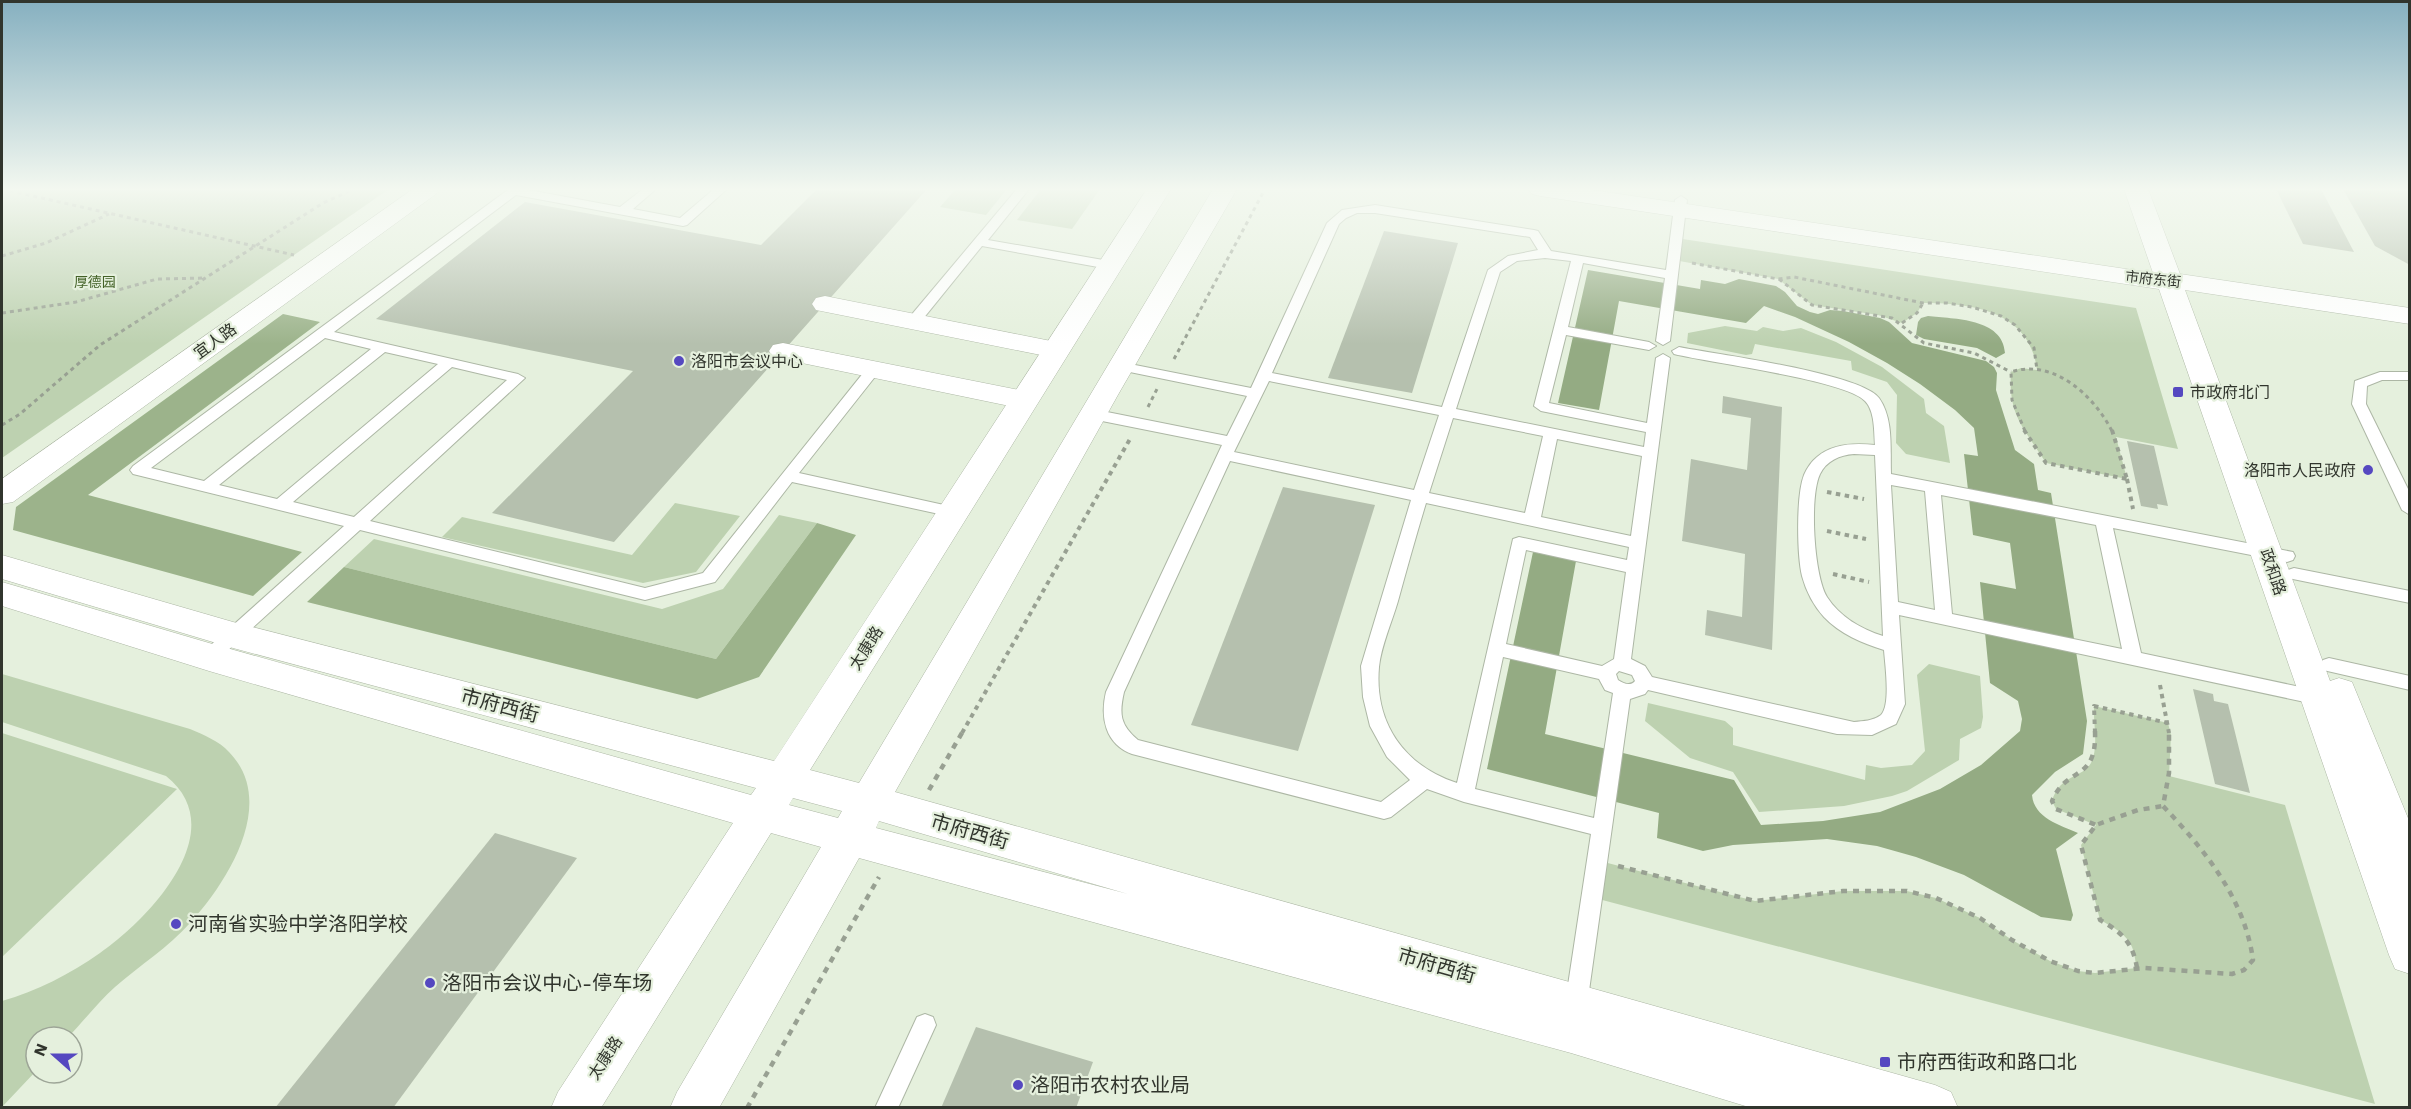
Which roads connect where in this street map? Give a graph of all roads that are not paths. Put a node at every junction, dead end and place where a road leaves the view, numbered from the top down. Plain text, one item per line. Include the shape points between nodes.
1 (340, 241) edge
2 (356, 241) edge
3 (447, 241) edge
4 (1125, 241) edge
5 (1194, 241) edge
6 (1325, 241) edge
7 (1539, 241) edge
8 (1676, 241) edge
9 (1923, 241) edge
10 (2159, 241) edge
11 (2164, 241) edge
12 (979, 242) joint
13 (1548, 254) junction
14 (1578, 258) junction
15 (1109, 265) junction
16 (1671, 278) junction
17 (2176, 278) junction
18 (825, 304) dead end
19 (2409, 308) edge
20 (2409, 316) edge
21 (913, 321) junction
22 (1566, 331) junction
23 (322, 333) junction
24 (1656, 344) junction
25 (382, 347) junction
26 (1056, 350) junction
27 (783, 351) dead end
28 (1678, 351) junction
29 (1663, 358) junction
30 (449, 362) junction
31 (1120, 366) junction
32 (873, 369) junction
33 (1264, 376) junction
34 (2409, 376) edge
35 (1255, 393) junction
36 (1024, 400) junction
37 (1447, 412) junction
38 (1092, 414) junction
39 (1654, 429) junction
40 (1551, 433) junction
41 (1228, 448) junction
42 (1881, 451) junction
43 (1650, 453) junction
44 (788, 476) junction
45 (2, 478) edge
46 (1883, 478) junction
47 (2403, 483) edge
48 (207, 487) junction
49 (1933, 488) junction
50 (2, 494) edge
51 (1420, 496) junction
52 (280, 505) junction
53 (2409, 510) edge
54 (953, 512) junction
55 (1532, 520) junction
56 (2103, 520) junction
57 (357, 524) junction
58 (1638, 543) junction
59 (2283, 560) junction
60 (2, 567) edge
61 (1635, 568) junction
62 (2, 594) edge
63 (2409, 597) edge
64 (1890, 607) junction
65 (1944, 619) junction
66 (221, 646) junction
67 (1893, 646) junction
68 (1502, 651) junction
69 (2133, 659) junction
70 (1622, 663) junction
71 (2329, 665) junction
72 (1606, 674) junction
73 (1644, 682) junction
74 (2409, 682) edge
75 (1622, 691) junction
76 (2331, 700) junction
77 (1426, 779) junction
78 (783, 780) junction
79 (1464, 794) junction
80 (871, 802) junction
81 (761, 814) junction
82 (1601, 828) junction
83 (849, 838) junction
84 (2409, 875) edge
85 (2409, 955) edge
86 (1576, 1005) junction
87 (926, 1025) dead end
88 (574, 1107) edge
89 (693, 1107) edge
90 (886, 1107) edge
91 (1832, 1107) edge
92 (1935, 1107) edge

1 - 45 street, 宜人路
2 - 50 street, 宜人路
3 - 23 lane
4 - 15 street, 太康路
5 - 31 street
6 - 33 lane
7 - 13 lane
8 - 16 lane
9 - 17 street, 市府东街
10 - 17 street, 政和路
11 - 17 street, 政和路
12 - 15 lane
12 - 21 lane
13 - 14 lane
13 - 37 lane via 1520,255 1494,270
14 - 16 lane
14 - 22 lane
15 - 26 street, 太康路
16 - 24 lane
17 - 19 street, 市府东街
17 - 20 street, 市府东街
17 - 59 street, 政和路
18 - 21 street
21 - 26 street
22 - 24 lane
22 - 39 lane via 1541,406
23 - 25 lane
23 - 48 lane via 138,470
24 - 28 lane via 1675,346
24 - 29 lane via 1651,352
25 - 30 lane
25 - 48 lane
26 - 36 street, 太康路
27 - 32 street
28 - 29 lane via 1676,356
28 - 42 lane via 1852,387 1872,398 1879,414
29 - 39 lane
30 - 52 lane
30 - 57 lane via 518,378
31 - 35 lane
31 - 38 street
32 - 36 street
32 - 44 lane
33 - 35 lane
33 - 37 lane
34 - 47 lane via 2380,376 2360,384 2360,404
35 - 41 lane
36 - 54 street, 太康路
37 - 40 lane
37 - 51 lane
38 - 41 lane
38 - 80 street
39 - 43 lane
40 - 43 lane
40 - 55 lane
41 - 51 lane
41 - 77 lane via 1114,692 1110,712 1117,735 1132,746 1384,811
42 - 46 lane
42 - 67 lane via 1856,449 1829,456 1819,463 1809,489 1808,569 1812,585 1834,617 1867,639
43 - 58 lane
44 - 54 lane
44 - 57 lane via 709,578 645,594
46 - 49 lane
46 - 64 lane
47 - 53 lane
48 - 52 lane
49 - 56 lane
49 - 65 lane
51 - 55 lane
51 - 77 lane via 1370,666 1369,692 1383,736 1416,774
52 - 57 lane
54 - 78 street, 太康路
55 - 58 lane
56 - 59 lane
56 - 69 lane
57 - 66 lane
58 - 61 lane
59 - 63 lane
59 - 71 street, 政和路
59 - 76 street, 政和路
60 - 66 street, 市府西街
61 - 68 lane via 1520,543
61 - 70 lane
62 - 66 street, 市府西街
64 - 65 lane
64 - 67 lane
65 - 69 lane
66 - 78 street, 市府西街
66 - 81 street, 市府西街
67 - 73 lane via 1896,704 1889,719 1872,728 1837,727
68 - 72 lane
68 - 79 lane
69 - 76 lane
70 - 72 lane via 1609,667
70 - 73 lane via 1637,669
71 - 74 lane
71 - 76 street, 政和路
72 - 75 lane via 1611,685
73 - 75 lane via 1639,689
75 - 82 lane
76 - 84 street, 政和路
76 - 85 street, 政和路
77 - 79 lane
78 - 80 street, 市府西街
78 - 81 street, 太康路
79 - 82 lane
80 - 83 street
80 - 86 street, 市府西街
81 - 83 street, 市府西街
81 - 88 street, 太康路
82 - 86 lane
83 - 89 street
83 - 91 street, 市府西街 via 1571,1032
86 - 92 street, 市府西街
87 - 90 lane

